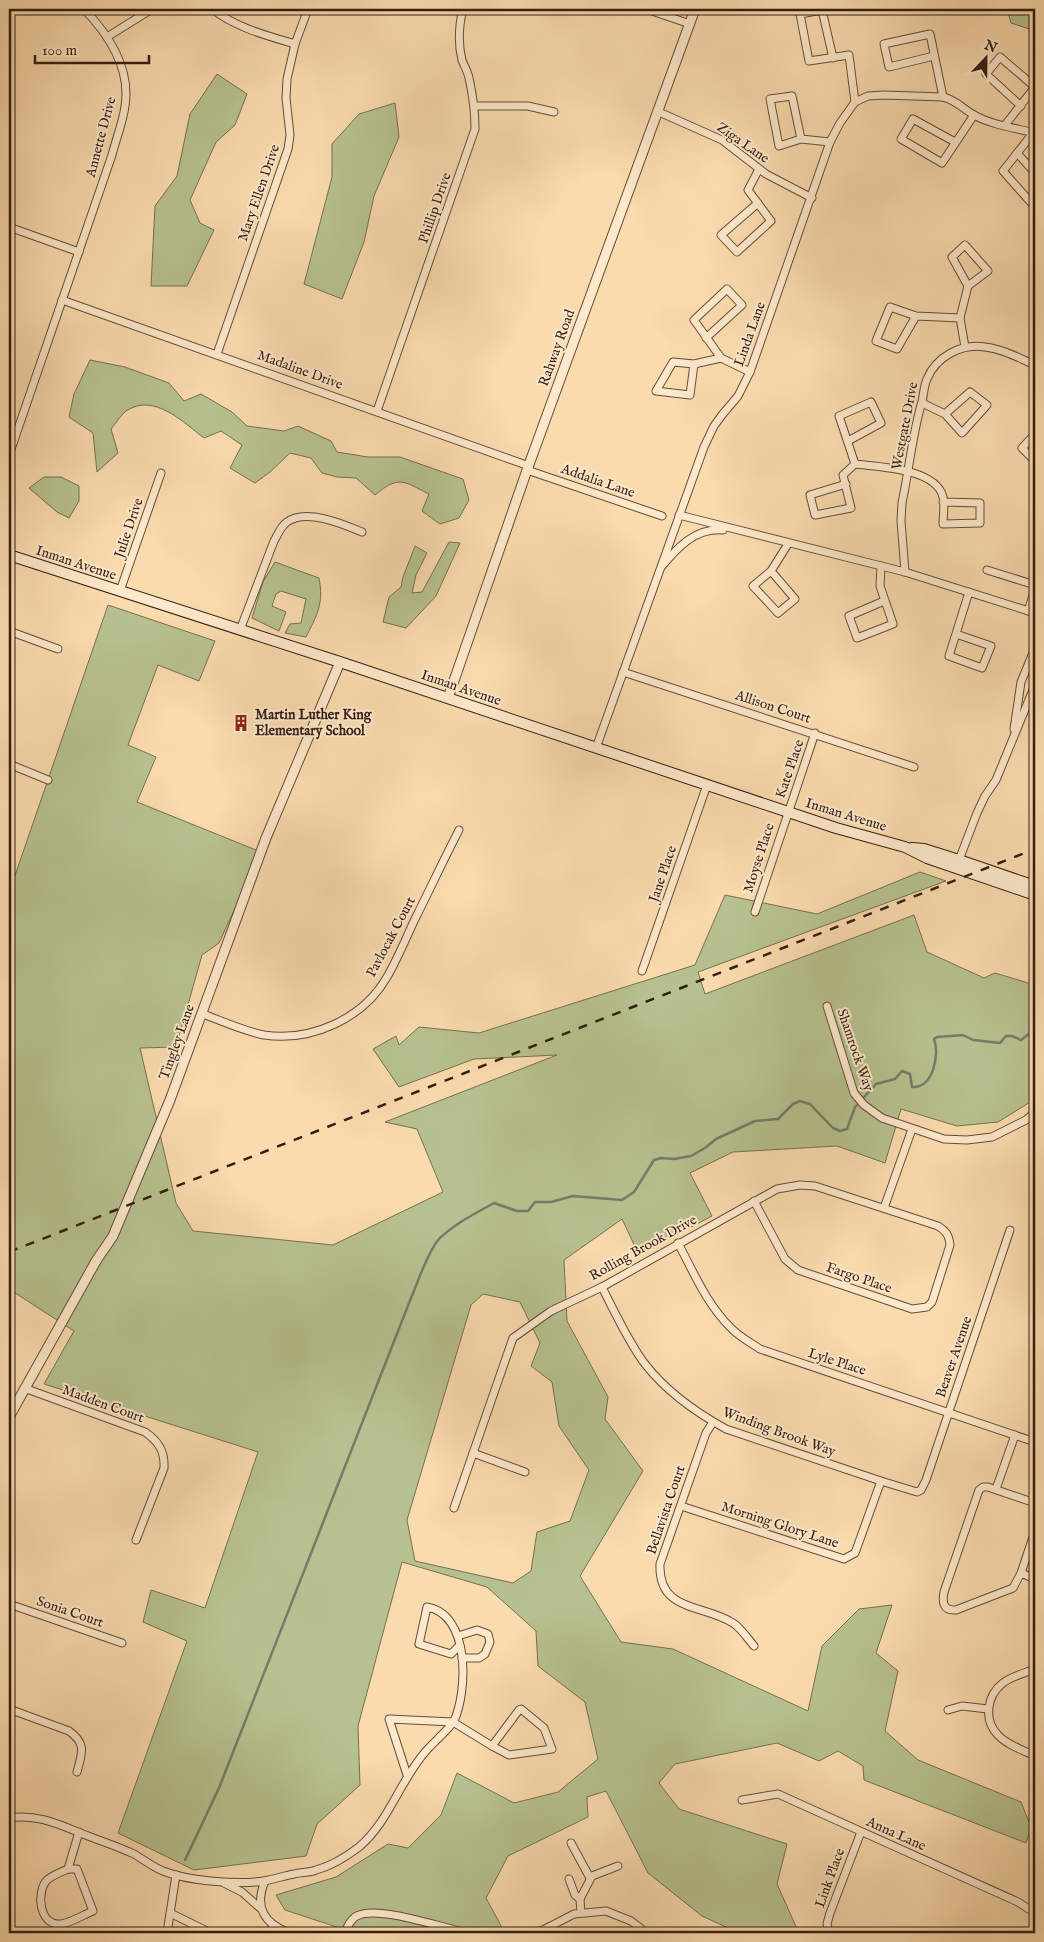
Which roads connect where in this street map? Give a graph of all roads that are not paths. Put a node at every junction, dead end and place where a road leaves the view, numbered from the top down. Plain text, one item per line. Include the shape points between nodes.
1 (84, 9) edge
2 (152, 9) edge
3 (212, 9) edge
4 (308, 9) edge
5 (463, 9) edge
6 (646, 9) edge
7 (695, 9) edge
8 (690, 24) junction
9 (107, 37) junction
10 (295, 44) junction
11 (934, 56) junction
12 (833, 58) junction
13 (943, 97) junction
14 (854, 102) junction
15 (475, 106) junction
16 (1020, 106) junction
17 (554, 112) dead end
18 (658, 112) junction
19 (974, 115) junction
20 (1005, 125) junction
21 (1034, 133) edge
22 (801, 139) junction
23 (830, 142) junction
24 (955, 142) junction
25 (1017, 153) junction
26 (759, 169) junction
27 (1035, 174) edge
28 (812, 198) junction
29 (758, 203) junction
30 (1035, 205) edge
31 (9, 228) edge
32 (79, 252) junction
33 (968, 286) junction
34 (62, 300) junction
35 (916, 316) junction
36 (960, 318) junction
37 (706, 338) junction
38 (965, 347) junction
39 (217, 354) junction
40 (721, 358) junction
41 (694, 364) junction
42 (1035, 366) edge
43 (750, 372) junction
44 (922, 403) junction
45 (377, 411) junction
46 (945, 414) junction
47 (1035, 434) edge
48 (848, 441) junction
49 (9, 455) edge
50 (1035, 461) edge
51 (855, 464) junction
52 (528, 468) junction
53 (909, 471) junction
54 (161, 473) dead end
55 (846, 484) junction
56 (943, 502) junction
57 (679, 515) junction
58 (662, 516) dead end
59 (362, 532) dead end
60 (749, 534) junction
61 (788, 544) junction
62 (9, 557) edge
63 (880, 566) junction
64 (659, 570) junction
65 (987, 570) dead end
66 (771, 571) junction
67 (905, 572) junction
68 (1035, 587) edge
69 (120, 591) junction
70 (969, 592) junction
71 (884, 601) junction
72 (1032, 612) edge
73 (240, 630) junction
74 (9, 631) edge
75 (956, 634) junction
76 (1035, 648) edge
77 (58, 649) dead end
78 (340, 662) junction
79 (623, 672) junction
80 (1035, 685) edge
81 (448, 698) junction
82 (815, 733) junction
83 (1013, 737) junction
84 (596, 748) junction
85 (9, 764) edge
86 (914, 767) dead end
87 (48, 780) dead end
88 (707, 785) junction
89 (788, 812) junction
90 (459, 830) dead end
91 (905, 847) junction
92 (960, 860) junction
93 (1035, 886) edge
94 (1035, 896) edge
95 (755, 912) dead end
96 (642, 971) dead end
97 (827, 1006) dead end
98 (203, 1014) junction
99 (1035, 1112) edge
100 (912, 1129) junction
101 (754, 1202) junction
102 (884, 1208) junction
103 (1010, 1230) dead end
104 (678, 1243) junction
105 (950, 1245) joint
106 (602, 1287) junction
107 (24, 1388) junction
108 (949, 1412) junction
109 (9, 1417) edge
110 (713, 1422) junction
111 (1015, 1435) junction
112 (1035, 1442) edge
113 (473, 1453) junction
114 (525, 1472) dead end
115 (881, 1481) junction
116 (996, 1489) junction
117 (921, 1490) joint
118 (1035, 1503) edge
119 (681, 1506) junction
120 (454, 1508) dead end
121 (1035, 1531) edge
122 (136, 1540) dead end
123 (1021, 1574) junction
124 (1035, 1578) edge
125 (9, 1604) edge
126 (458, 1636) junction
127 (122, 1644) dead end
128 (459, 1646) junction
129 (754, 1646) dead end
130 (462, 1658) junction
131 (1035, 1669) edge
132 (9, 1709) edge
133 (988, 1709) junction
134 (948, 1710) dead end
135 (453, 1722) junction
136 (492, 1746) junction
137 (1035, 1756) edge
138 (77, 1772) dead end
139 (407, 1775) junction
140 (742, 1800) dead end
141 (9, 1818) edge
142 (79, 1832) junction
143 (861, 1832) junction
144 (571, 1843) dead end
145 (618, 1866) dead end
146 (68, 1869) junction
147 (176, 1876) junction
148 (590, 1878) junction
149 (569, 1880) dead end
150 (220, 1881) junction
151 (265, 1881) junction
152 (580, 1899) junction
153 (262, 1910) junction
154 (170, 1913) junction
155 (581, 1913) junction
156 (1035, 1913) edge
157 (274, 1925) junction
158 (167, 1933) edge
159 (211, 1933) edge
160 (269, 1933) edge
161 (290, 1933) edge
162 (345, 1933) edge
163 (470, 1933) edge
164 (532, 1933) edge
165 (647, 1933) edge
166 (830, 1933) edge

1 - 9 street, Annette Drive
2 - 9 street
3 - 10 street via 232,23
4 - 10 street, Mary Ellen Drive
5 - 15 street, Phillip Drive via 460,45
6 - 8 street
7 - 8 street, Rahway Road
8 - 18 street, Rahway Road
9 - 32 street, Annette Drive via 123,68 125,106
10 - 39 street, Mary Ellen Drive via 286,80 288,149
11 - 11 street via 930,34 884,44 889,67
11 - 13 street
12 - 12 street via 809,61 800,14 822,10
12 - 14 street via 849,55
13 - 14 street via 884,95 868,96
13 - 19 street
14 - 23 street, Linda Lane
15 - 17 street via 528,106
15 - 45 street, Phillip Drive via 473,138
16 - 16 street via 1035,87 1000,57 986,74
16 - 20 street
18 - 26 street, Ziga Lane via 722,140
18 - 52 street, Rahway Road
19 - 20 street
19 - 24 street
20 - 21 street
21 - 25 street
22 - 22 street via 792,96 770,99 779,146
22 - 23 street
23 - 28 street, Linda Lane
24 - 24 street via 942,163 901,139 913,119
25 - 27 street
25 - 30 street via 1003,171
26 - 28 street, Ziga Lane
26 - 29 street via 748,190
28 - 43 street, Linda Lane
29 - 29 street via 771,221 737,252 721,235
31 - 32 street
32 - 34 street, Annette Drive
33 - 33 street via 952,257 966,244 988,271
33 - 36 street
34 - 39 street, Madaline Drive
34 - 49 street, Annette Drive
35 - 35 street via 890,307 876,341 898,349
35 - 36 street
36 - 38 street
37 - 37 street via 694,320 728,289 742,305
37 - 40 street
38 - 42 street, Westgate Drive via 1001,350
38 - 44 street, Westgate Drive via 945,356 934,367 924,385
39 - 45 street, Madaline Drive
40 - 41 street
40 - 43 street
41 - 41 street via 690,395 656,391 673,362
43 - 57 street, Linda Lane via 738,396 714,426
44 - 46 street
44 - 53 street, Westgate Drive
45 - 52 street, Madaline Drive
46 - 46 street via 962,433 987,405 970,392
47 - 50 street via 1022,448
48 - 48 street via 838,416 872,402 881,423
48 - 51 street
51 - 53 street
51 - 55 street via 843,475
52 - 58 street, Addalia Lane
52 - 81 street, Rahway Road
53 - 56 street via 936,484
53 - 67 street, Westgate Drive via 901,521
54 - 69 street, Julie Drive
55 - 55 street via 851,508 815,516 810,495
56 - 56 street via 943,524 980,523 980,503
57 - 60 street
57 - 64 street, Linda Lane
59 - 73 street via 324,518 288,521 274,541
60 - 61 street
60 - 64 street via 720,529 699,534 677,548
61 - 63 street
61 - 66 street
62 - 69 main road, Inman Avenue
63 - 67 street
63 - 71 street
64 - 79 street, Linda Lane
65 - 68 street
66 - 66 street via 753,586 778,613 795,599
67 - 70 street
68 - 72 street
69 - 73 main road, Inman Avenue
70 - 72 street
70 - 75 street
71 - 71 street via 893,624 857,638 849,616
73 - 78 main road, Inman Avenue
74 - 77 street
75 - 75 street via 949,656 982,668 991,646
76 - 83 street via 1021,682
78 - 81 main road, Inman Avenue
78 - 98 street, Tingley Lane via 266,838
79 - 82 street, Allison Court
79 - 84 street, Linda Lane
80 - 83 street
81 - 84 main road, Inman Avenue
82 - 86 street, Allison Court
82 - 89 street, Kate Place
83 - 92 street via 996,780 977,813
84 - 88 main road, Inman Avenue
85 - 87 street
88 - 89 main road, Inman Avenue
88 - 96 street, Jane Place
89 - 91 main road, Inman Avenue
89 - 95 street, Moyse Place
90 - 98 street, Pavlocak Court via 386,978 358,1010 334,1026 300,1036 245,1030
91 - 92 main road, Inman Avenue
91 - 94 main road, Inman Avenue via 927,858
92 - 93 main road, Inman Avenue
97 - 100 street, Shamrock Way via 857,1098 882,1118
98 - 107 street, Tingley Lane via 113,1236
99 - 100 street, Shamrock Way via 992,1137 944,1139
100 - 102 street
101 - 102 street, Rolling Brook Drive via 778,1190 800,1185 814,1186
101 - 104 street, Rolling Brook Drive
101 - 105 street, Fargo Place via 790,1265 912,1309 927,1307 932,1302
102 - 105 street, Rolling Brook Drive via 938,1226 950,1237
103 - 108 street, Beaver Avenue
104 - 106 street, Rolling Brook Drive
104 - 108 street, Lyle Place via 717,1313 732,1330 760,1349
106 - 110 street, Winding Brook Way via 645,1364 689,1406
106 - 113 street, Rolling Brook Drive via 551,1311 513,1338
107 - 109 street, Tingley Lane
107 - 122 street, Madden Court via 145,1432 155,1439 165,1458 164,1468
108 - 111 street, Lyle Place
108 - 117 street, Beaver Avenue
110 - 115 street, Winding Brook Way
110 - 119 street, Bellavista Court via 706,1433
111 - 112 street, Lyle Place
111 - 116 street
113 - 114 street
113 - 120 street, Rolling Brook Drive
115 - 117 street, Winding Brook Way via 912,1491
115 - 119 street, Morning Glory Lane via 855,1552 844,1559
116 - 118 street
116 - 123 street via 983,1487 977,1494 942,1602 945,1607 956,1610 1014,1588
119 - 129 street, Bellavista Court via 660,1564 662,1585 672,1598 734,1624
121 - 123 street
123 - 124 street
125 - 127 street, Sonia Court
126 - 128 street
126 - 128 street via 442,1612 426,1607 419,1644 451,1654
126 - 130 street via 476,1630 488,1634 490,1642 485,1654 479,1658
128 - 130 street
130 - 135 street via 463,1678
131 - 133 street via 1003,1682 993,1694
132 - 138 street via 77,1737 82,1752
133 - 134 street via 962,1706
133 - 137 street via 997,1735
135 - 136 street
135 - 139 street
135 - 139 street via 389,1719
136 - 136 street via 509,1755 552,1749 544,1728 522,1709
139 - 151 street via 374,1832 359,1846 336,1862 315,1871
140 - 143 street, Anna Lane via 778,1794
141 - 142 street via 40,1818
142 - 146 street
142 - 147 street via 122,1848
143 - 156 street, Anna Lane via 1018,1902
143 - 166 street, Link Place via 830,1913 827,1924
144 - 148 street
145 - 148 street
146 - 146 street via 55,1874 41,1892 40,1903 51,1922 60,1924 93,1911 77,1869
147 - 150 street
147 - 154 street
148 - 152 street
149 - 152 street
150 - 151 street
150 - 153 street via 242,1892
151 - 153 street via 260,1894
152 - 155 street
153 - 157 street
154 - 158 street
154 - 159 street
155 - 164 street
155 - 165 street via 606,1911 631,1921
157 - 160 street
157 - 161 street
162 - 163 street via 356,1917 371,1913 412,1918

